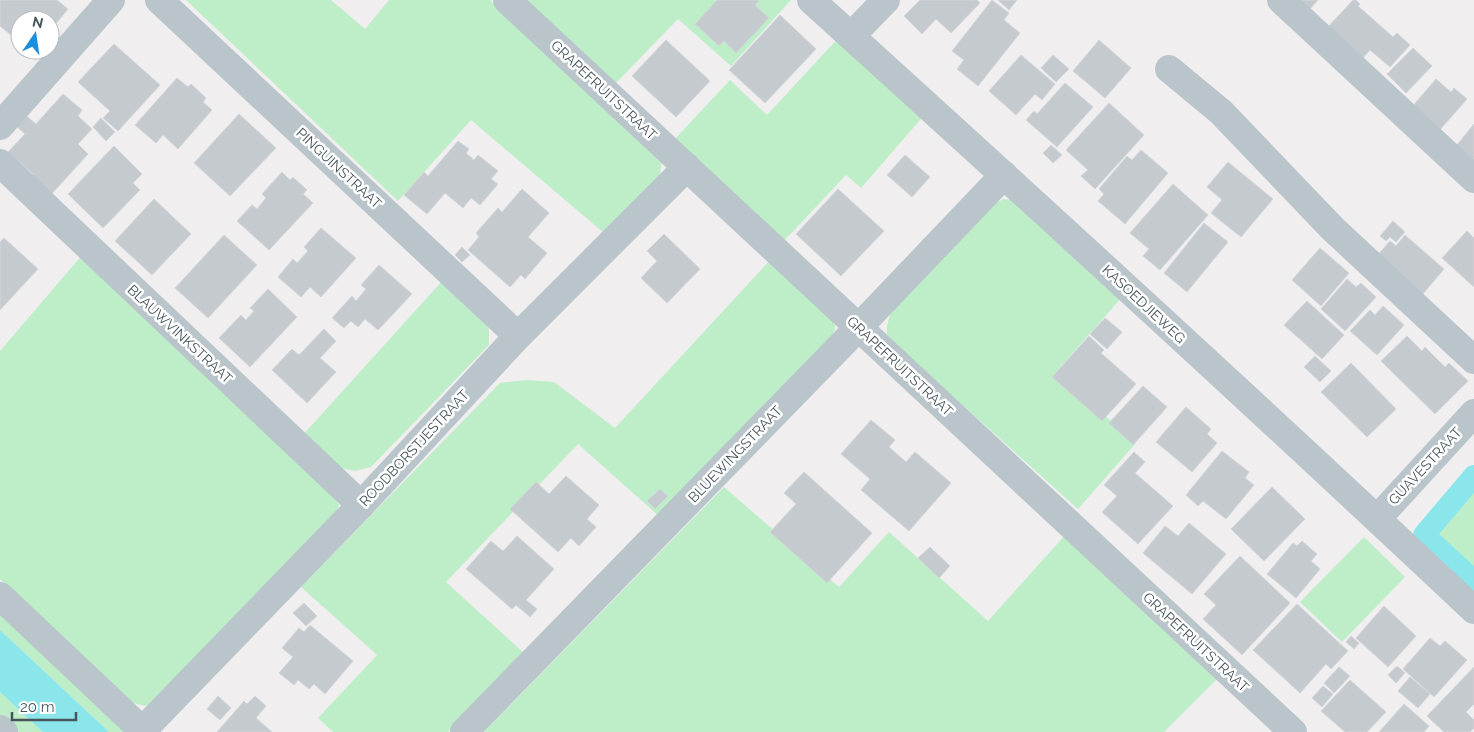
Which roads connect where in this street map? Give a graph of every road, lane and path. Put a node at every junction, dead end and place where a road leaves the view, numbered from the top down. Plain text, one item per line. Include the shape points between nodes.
1 (111, 0) edge
2 (159, 0) edge
3 (507, 0) edge
4 (812, 0) edge
5 (886, 0) edge
6 (1281, 0) edge
7 (851, 36) junction
8 (1169, 69) dead end
9 (0, 126) edge
10 (0, 163) edge
11 (687, 167) junction
12 (1004, 175) junction
13 (1474, 179) edge
14 (858, 328) junction
15 (518, 336) junction
16 (1474, 360) edge
17 (1474, 413) edge
18 (361, 505) junction
19 (1377, 519) junction
20 (0, 596) edge
21 (1474, 610) edge
22 (0, 729) edge
23 (4, 732) edge
24 (143, 732) edge
25 (464, 732) edge
26 (1293, 732) edge

1 - 9 street
2 - 15 street, PINGUINSTRAAT
3 - 11 street, GRAPEFRUITSTRAAT
4 - 7 street, KASOEDJIEWEG
5 - 7 street
6 - 13 street
7 - 12 street, KASOEDJIEWEG
8 - 16 street via 1221,112 1333,230
10 - 18 street, BLAUWVINKSTRAAT
11 - 14 street, GRAPEFRUITSTRAAT
11 - 15 street, ROODBORSTJESTRAAT
12 - 14 street, BLUEWINGSTRAAT
12 - 19 street, KASOEDJIEWEG
14 - 25 street, BLUEWINGSTRAAT
14 - 26 street, GRAPEFRUITSTRAAT
15 - 18 street, ROODBORSTJESTRAAT
17 - 19 street, GUAVESTRAAT
18 - 24 street, ROODBORSTJESTRAAT
19 - 21 street, KASOEDJIEWEG
20 - 24 street
22 - 23 street

